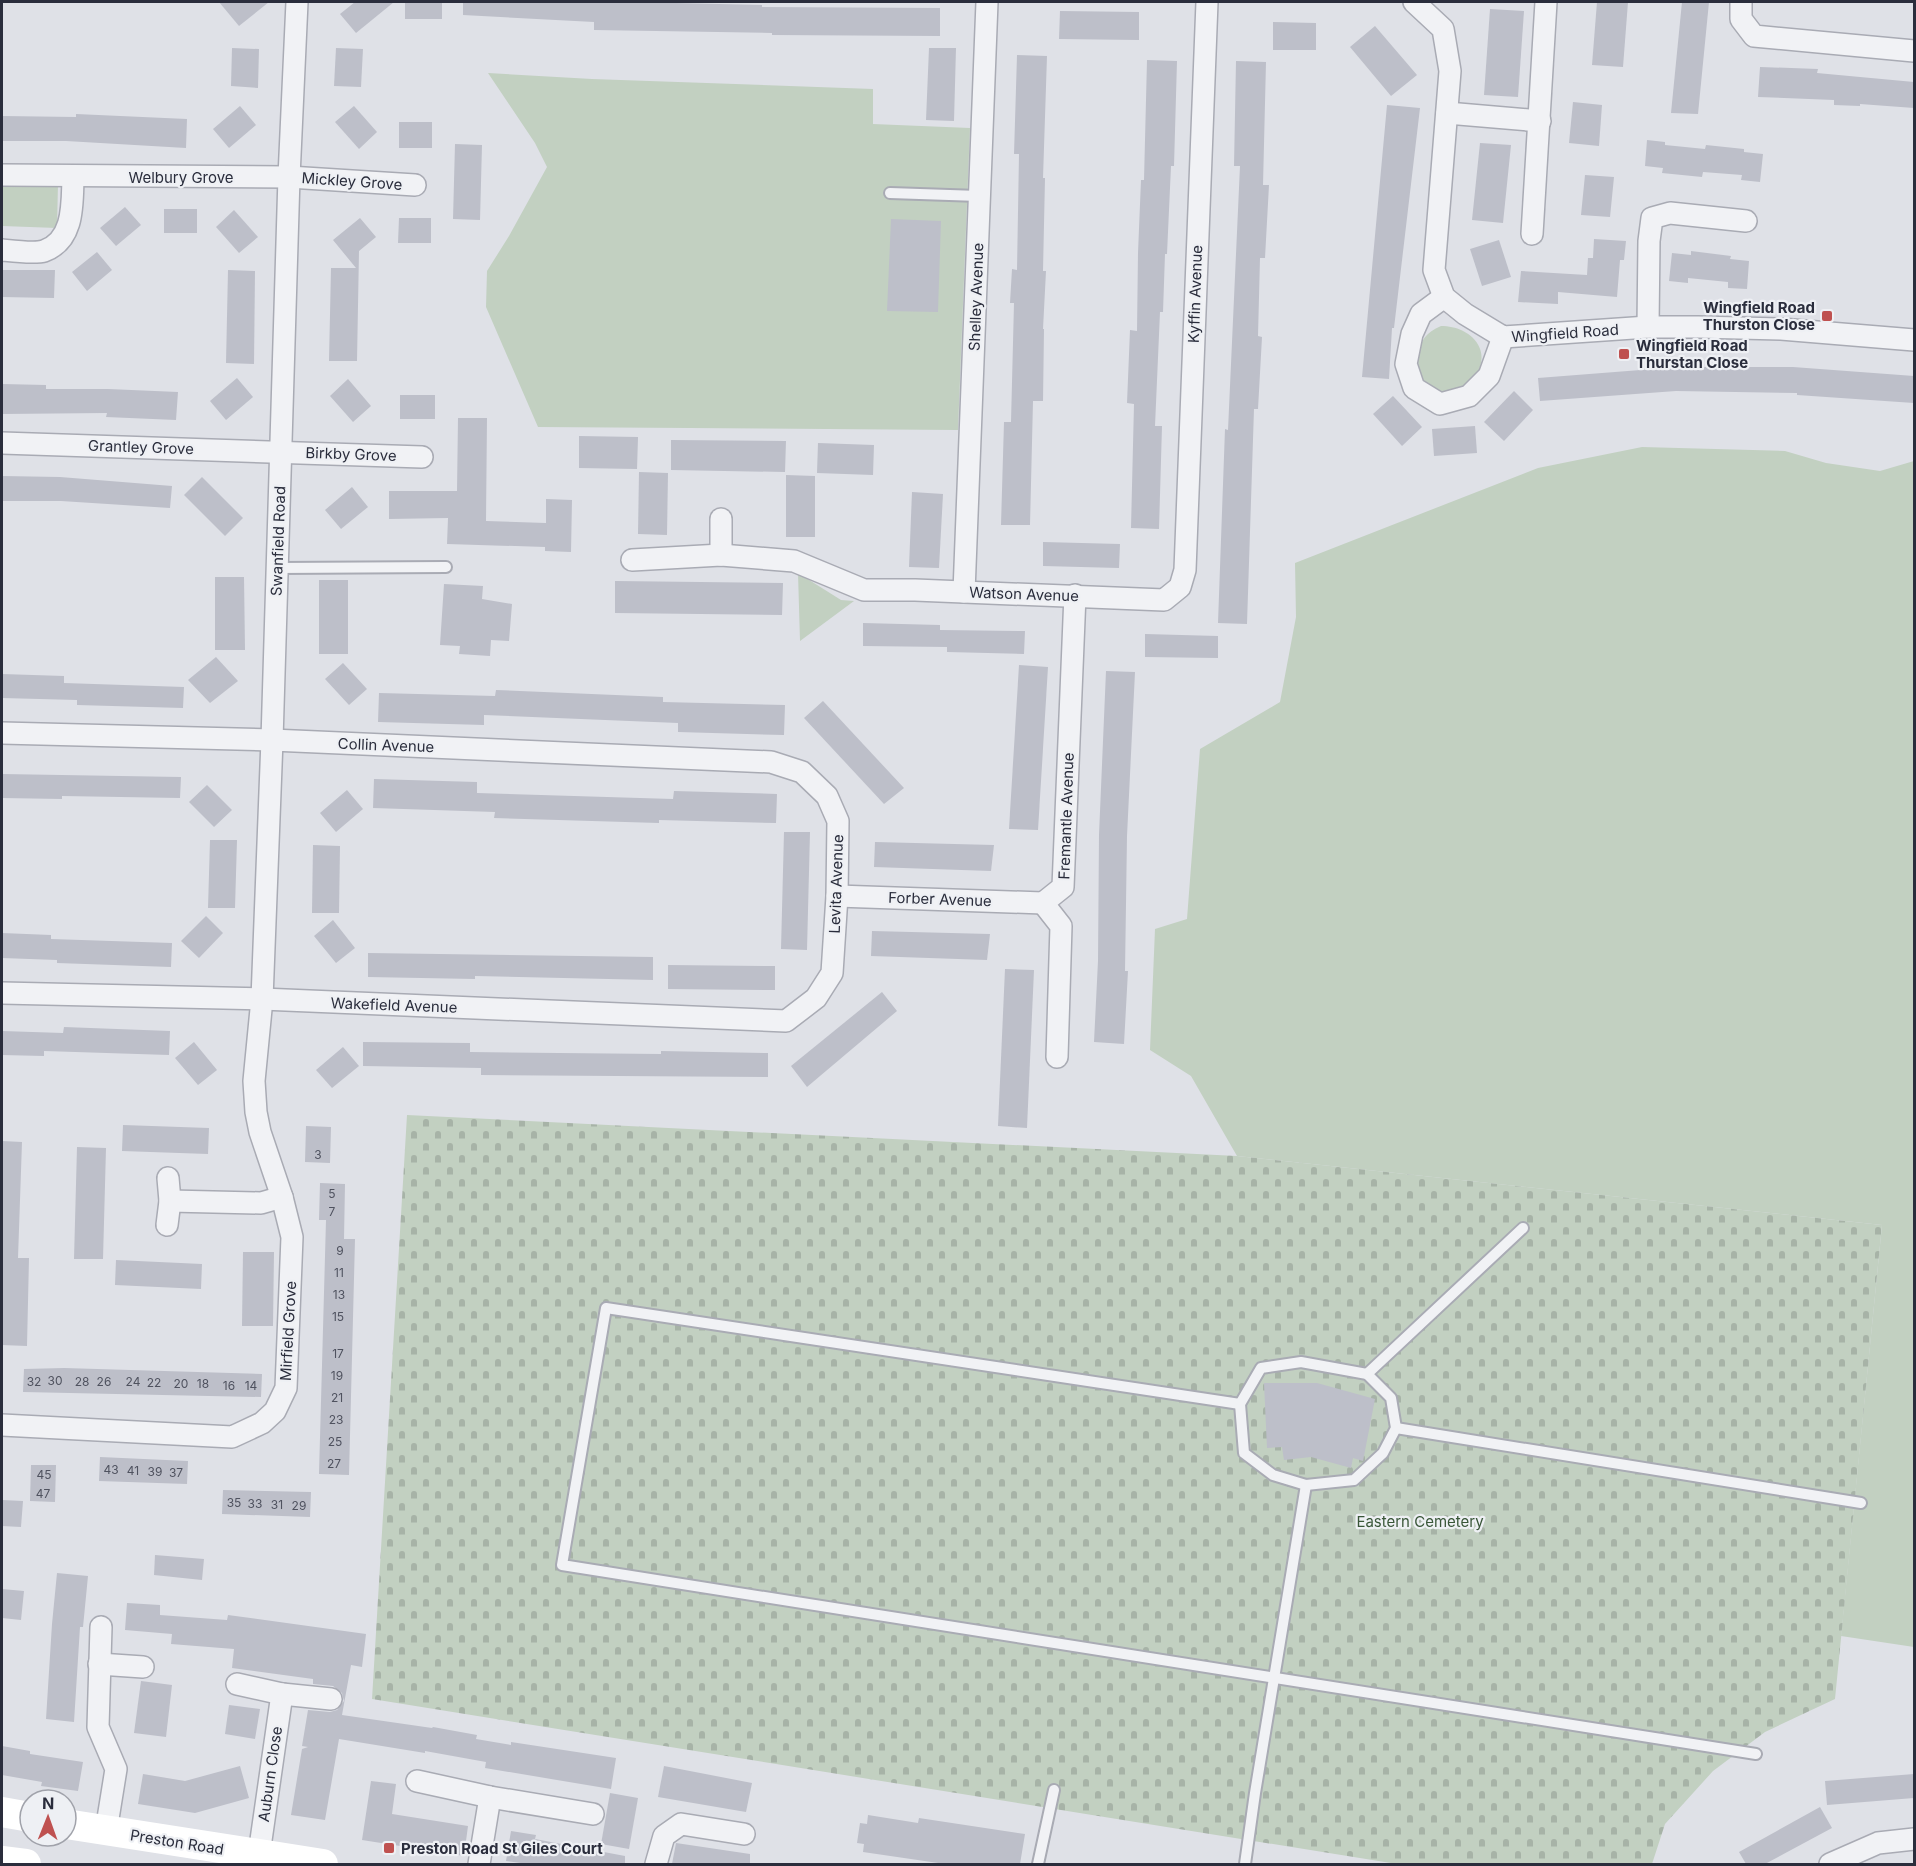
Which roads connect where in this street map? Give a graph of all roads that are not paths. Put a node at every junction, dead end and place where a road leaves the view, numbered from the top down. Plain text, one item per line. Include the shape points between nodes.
1 (297, 2) edge
2 (987, 2) edge
3 (1207, 2) edge
4 (1413, 2) edge
5 (1546, 2) edge
6 (1741, 2) edge
7 (1914, 51) edge
8 (1447, 113) junction
9 (1540, 121) junction
10 (2, 175) edge
11 (73, 177) junction
12 (289, 177) junction
13 (415, 185) dead end
14 (890, 193) dead end
15 (980, 196) junction
16 (1746, 220) dead end
17 (1532, 234) dead end
18 (2, 250) edge
19 (1444, 297) junction
20 (1648, 327) junction
21 (1503, 337) junction
22 (1914, 340) edge
23 (2, 443) edge
24 (280, 451) junction
25 (422, 457) dead end
26 (721, 519) dead end
27 (721, 555) junction
28 (632, 560) dead end
29 (446, 567) dead end
30 (278, 568) junction
31 (1179, 587) joint
32 (964, 592) junction
33 (1075, 595) junction
34 (2, 733) edge
35 (272, 740) junction
36 (771, 762) joint
37 (837, 896) junction
38 (1043, 903) junction
39 (2, 993) edge
40 (262, 999) junction
41 (786, 1021) joint
42 (1057, 1057) dead end
43 (254, 1081) joint
44 (168, 1178) dead end
45 (282, 1197) junction
46 (170, 1201) junction
47 (167, 1225) dead end
48 (1523, 1228) dead end
49 (1367, 1374) junction
50 (1240, 1404) junction
51 (2, 1425) edge
52 (1396, 1428) junction
53 (1306, 1485) junction
54 (1861, 1503) dead end
55 (101, 1627) dead end
56 (99, 1664) junction
57 (144, 1667) dead end
58 (1274, 1677) junction
59 (237, 1684) dead end
60 (282, 1694) junction
61 (331, 1699) dead end
62 (1756, 1754) dead end
63 (417, 1781) dead end
64 (1054, 1790) dead end
65 (490, 1797) junction
66 (2, 1812) edge
67 (593, 1814) dead end
68 (18, 1815) edge
69 (78, 1826) edge
70 (106, 1831) junction
71 (744, 1834) dead end
72 (1914, 1839) edge
73 (259, 1854) junction
74 (2, 1861) edge
75 (26, 1864) edge
76 (323, 1864) edge
77 (478, 1864) edge
78 (656, 1864) edge
79 (1038, 1864) edge
80 (1245, 1864) edge
81 (1830, 1864) edge

1 - 12 street, Swanfield Road
2 - 15 street, Shelley Avenue
3 - 31 street, Kyffin Avenue via 1185,570
4 - 8 street via 1443,29 1449,71
5 - 9 street
6 - 7 street via 1741,19 1754,36
8 - 9 street
8 - 19 street via 1434,270
9 - 17 street
10 - 11 street, Welbury Grove
11 - 12 street, Welbury Grove
11 - 18 street via 72,218 58,243 43,252
12 - 13 street, Mickley Grove
12 - 24 street, Swanfield Road
14 - 15 lane
15 - 32 street, Shelley Avenue
16 - 20 street via 1670,213 1652,218
19 - 21 street, Wingfield Road
19 - 21 street, Wingfield Road via 1421,314 1412,334 1406,364 1414,388 1440,404 1469,396 1489,376
20 - 21 street, Wingfield Road
20 - 22 street, Wingfield Road via 1781,329
23 - 24 street, Grantley Grove
24 - 25 street, Birkby Grove
24 - 30 street, Swanfield Road
26 - 27 street
27 - 28 street
27 - 32 street, Watson Avenue via 794,561 864,590
29 - 30 lane
30 - 35 street, Swanfield Road
31 - 33 street, Watson Avenue via 1164,600
32 - 33 street, Watson Avenue
33 - 38 street, Fremantle Avenue via 1064,887
34 - 35 street, Collin Avenue
35 - 36 street, Collin Avenue
35 - 40 street, Swanfield Road
36 - 37 street, Levita Avenue via 802,772 827,796 837,821
37 - 38 street, Forber Avenue
37 - 41 street, Levita Avenue via 832,973 816,998
38 - 42 street via 1061,926
39 - 40 street, Wakefield Avenue
40 - 41 street, Wakefield Avenue
40 - 43 street, Swanfield Road
43 - 45 street, Mirfield Grove via 260,1132
44 - 46 street
45 - 46 street via 261,1203
45 - 51 street, Mirfield Grove via 292,1237 286,1389 275,1411 262,1423 232,1437
46 - 47 street
48 - 49 lane
49 - 50 lane via 1301,1362 1260,1368
49 - 52 lane via 1391,1398
50 - 53 lane via 1244,1453 1273,1475
50 - 58 lane via 606,1308 562,1565
52 - 53 lane via 1383,1453 1354,1480
52 - 54 lane
53 - 58 lane
55 - 56 street
56 - 57 street
56 - 70 street via 98,1727 116,1769
58 - 62 lane
58 - 80 lane
59 - 60 street
60 - 61 street
60 - 73 street, Auburn Close
63 - 65 street
64 - 79 lane
65 - 67 street
65 - 77 street
66 - 68 street
69 - 70 street, Preston Road
70 - 73 street, Preston Road
71 - 78 street via 681,1824 664,1836
72 - 81 street via 1878,1843
73 - 76 street, Preston Road
74 - 75 street

